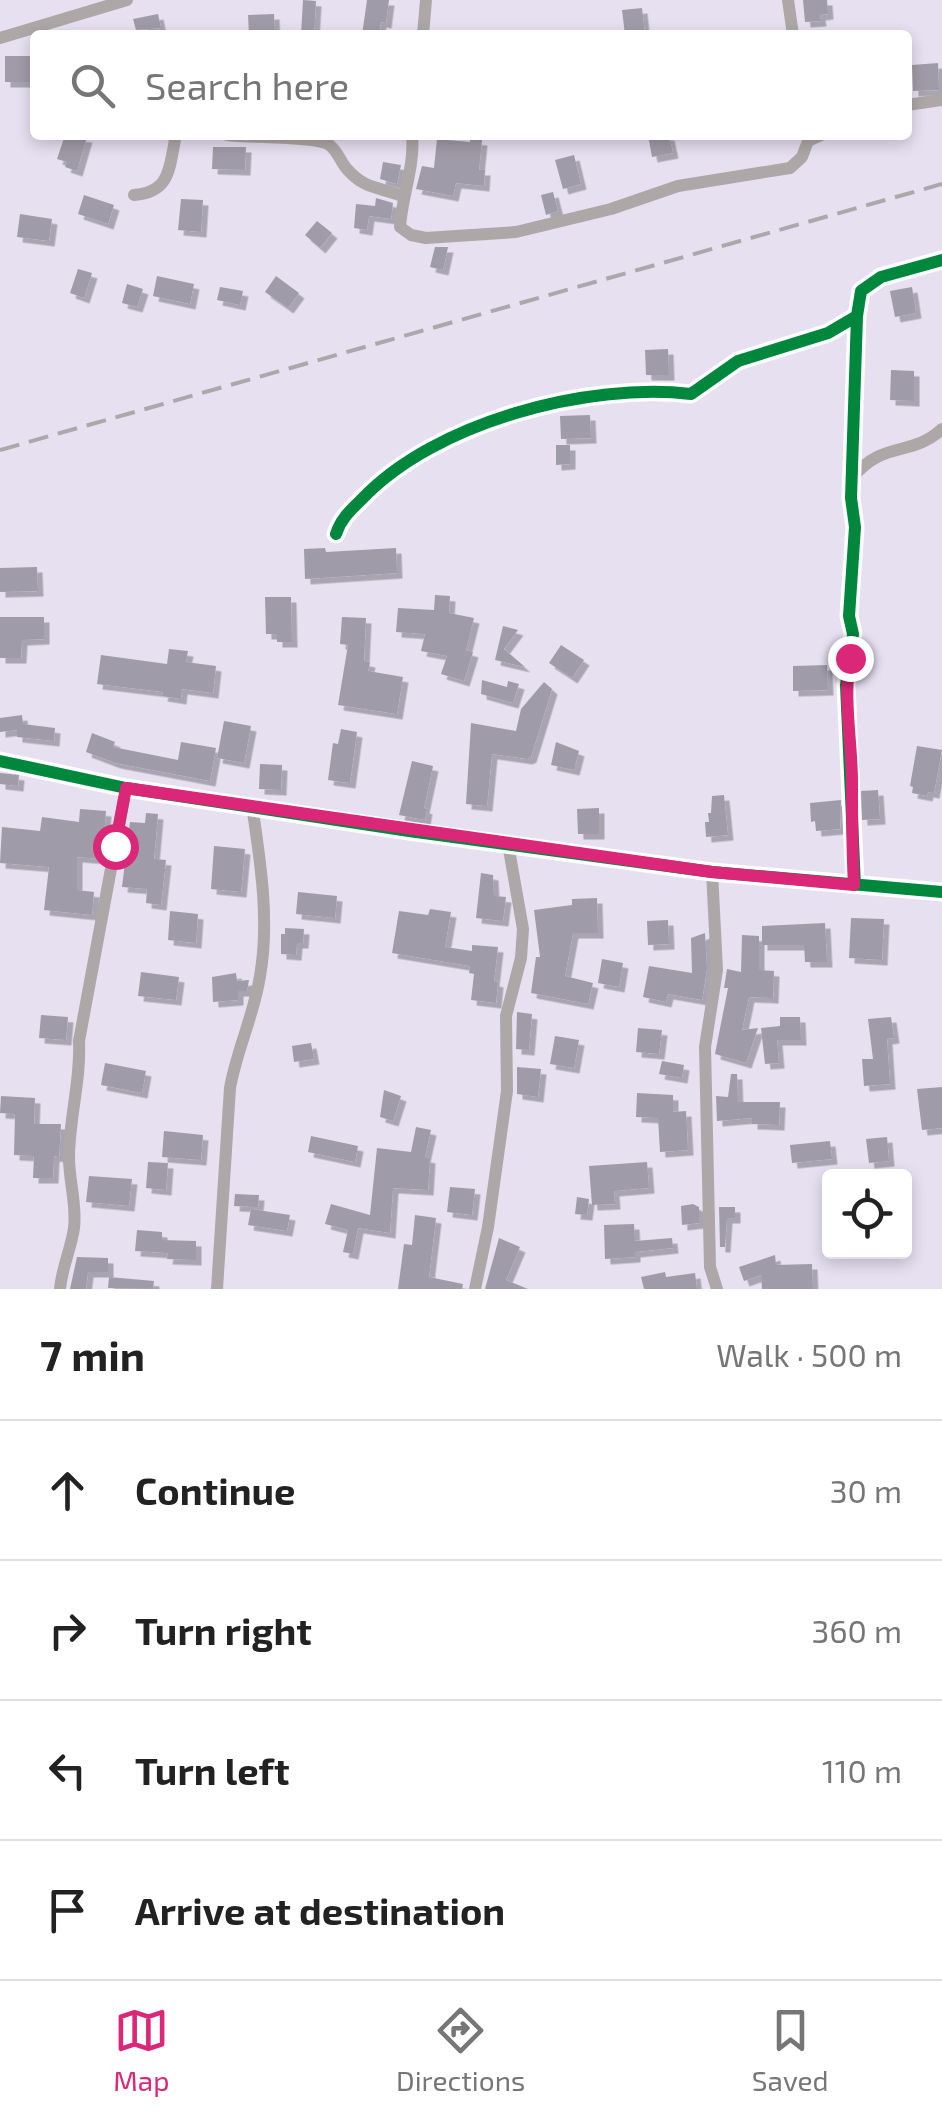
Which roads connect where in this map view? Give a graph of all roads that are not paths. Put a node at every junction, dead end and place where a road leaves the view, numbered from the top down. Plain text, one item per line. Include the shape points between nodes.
1 (128, 0) edge
2 (426, 0) edge
3 (788, 0) edge
4 (423, 30) edge
5 (791, 30) edge
6 (0, 38) edge
7 (942, 100) edge
8 (912, 104) edge
9 (175, 140) edge
10 (310, 140) edge
11 (412, 140) edge
12 (810, 140) edge
13 (134, 195) dead end
14 (402, 196) junction
15 (942, 260) edge
16 (857, 316) junction
17 (942, 429) edge
18 (852, 478) junction
19 (336, 534) dead end
20 (0, 761) edge
21 (126, 788) junction
22 (252, 805) junction
23 (508, 844) junction
24 (712, 872) junction
25 (854, 885) junction
26 (942, 892) edge
27 (60, 1289) edge
28 (217, 1289) edge
29 (475, 1289) edge
30 (717, 1289) edge

1 - 6 street
2 - 4 street
3 - 5 street
7 - 8 street
9 - 13 street via 163,184
10 - 14 street via 328,144 372,189
11 - 14 street
12 - 14 street via 790,168 678,186 516,232 411,235 400,227
15 - 16 street via 881,277 861,291
16 - 18 street
16 - 19 street via 828,333 738,362 691,394 654,390 600,397 479,425 385,475 340,520
17 - 18 street via 917,445 866,460
18 - 25 street via 853,634 846,685
20 - 21 street
21 - 22 street
21 - 27 street via 80,1041 69,1160 75,1218
22 - 23 street
22 - 28 street via 264,939 230,1088
23 - 24 street
23 - 29 street via 523,929 521,958 506,1016 507,1091
24 - 25 street
24 - 30 street via 716,970 704,1047 710,1266
25 - 26 street

